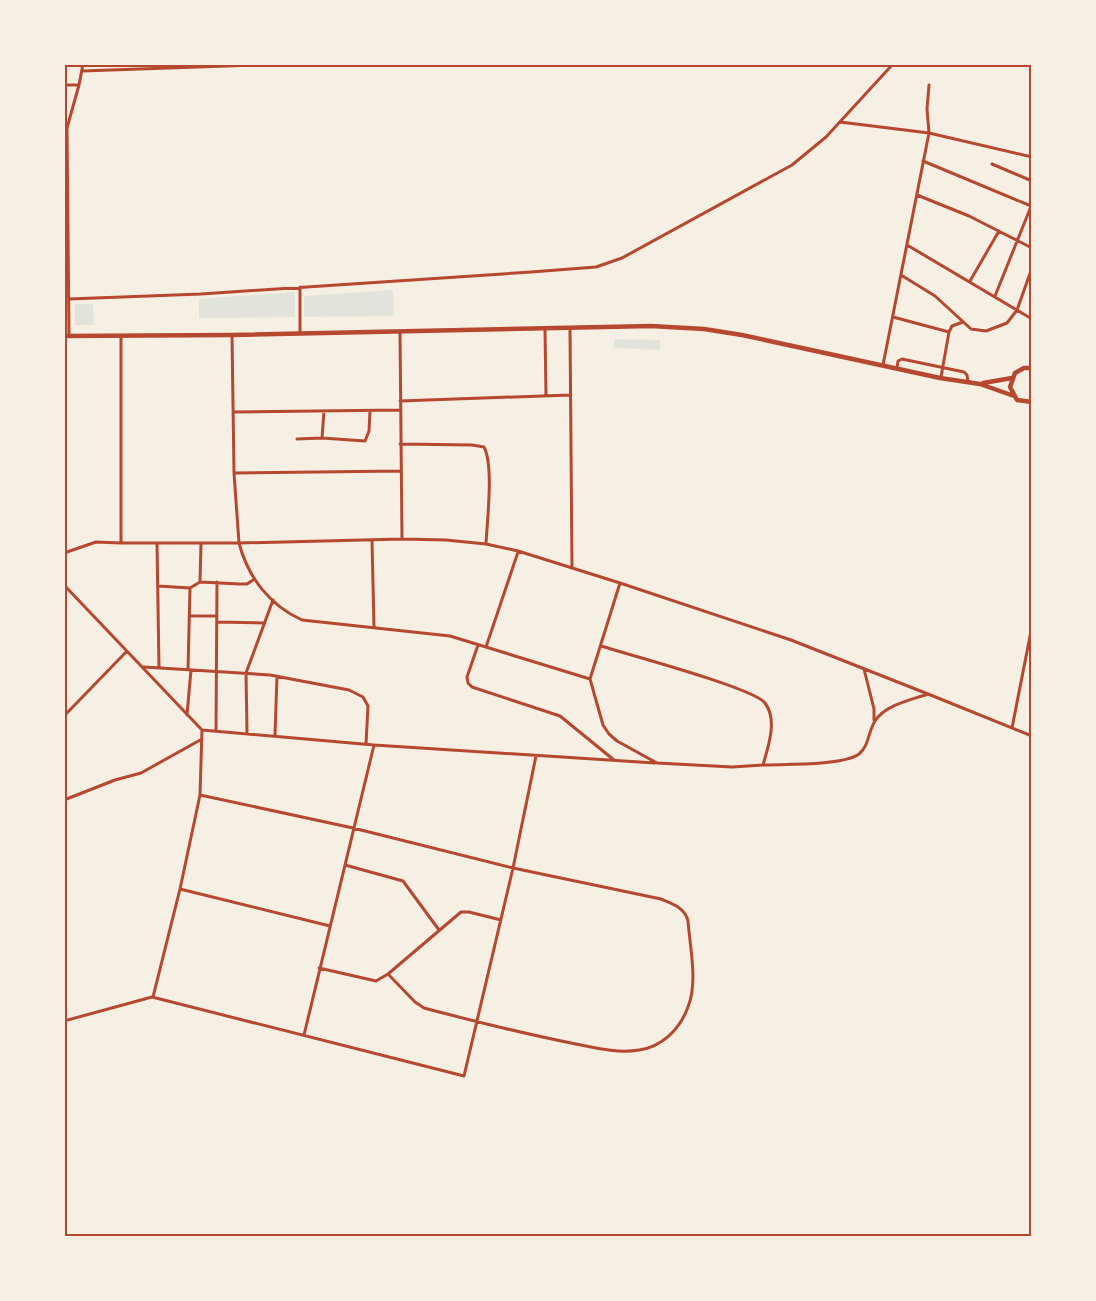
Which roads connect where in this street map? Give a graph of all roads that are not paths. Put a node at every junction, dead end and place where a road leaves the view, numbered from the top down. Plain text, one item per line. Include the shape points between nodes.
1 (82, 64) edge
2 (283, 64) edge
3 (893, 64) edge
4 (218, 65) edge
5 (82, 71) junction
6 (64, 85) edge
7 (80, 85) junction
8 (929, 85) dead end
9 (840, 122) junction
10 (929, 133) junction
11 (1032, 157) edge
12 (923, 161) junction
13 (993, 164) dead end
14 (1032, 181) edge
15 (917, 195) junction
16 (1031, 205) edge
17 (999, 231) junction
18 (1016, 241) junction
19 (907, 245) junction
20 (1032, 248) edge
21 (1032, 267) edge
22 (901, 275) junction
23 (970, 281) junction
24 (300, 287) junction
25 (995, 296) junction
26 (69, 299) junction
27 (1017, 310) junction
28 (892, 317) junction
29 (1032, 319) edge
30 (963, 322) junction
31 (570, 328) junction
32 (545, 329) junction
33 (400, 332) junction
34 (949, 332) junction
35 (300, 334) junction
36 (232, 335) junction
37 (67, 336) edge
38 (121, 336) junction
39 (883, 365) junction
40 (897, 368) junction
41 (943, 368) junction
42 (1031, 368) edge
43 (940, 378) junction
44 (1011, 378) junction
45 (968, 382) junction
46 (980, 384) junction
47 (570, 395) junction
48 (546, 396) junction
49 (1014, 396) junction
50 (400, 401) junction
51 (1032, 402) edge
52 (400, 410) junction
53 (324, 411) junction
54 (370, 411) junction
55 (234, 412) junction
56 (322, 438) junction
57 (297, 440) dead end
58 (400, 444) junction
59 (400, 471) junction
60 (234, 473) junction
61 (402, 539) junction
62 (372, 540) junction
63 (121, 543) junction
64 (201, 543) junction
65 (239, 543) junction
66 (157, 544) junction
67 (486, 544) junction
68 (518, 551) junction
69 (64, 553) edge
70 (572, 568) junction
71 (254, 580) junction
72 (200, 582) junction
73 (217, 582) junction
74 (620, 583) junction
75 (64, 585) edge
76 (158, 586) junction
77 (190, 588) junction
78 (273, 600) junction
79 (189, 616) junction
80 (217, 616) junction
81 (217, 622) junction
82 (265, 623) junction
83 (1032, 626) edge
84 (374, 628) junction
85 (478, 645) junction
86 (601, 646) junction
87 (486, 647) junction
88 (128, 651) junction
89 (143, 667) junction
90 (159, 668) junction
91 (864, 669) junction
92 (189, 670) junction
93 (217, 671) junction
94 (246, 673) junction
95 (277, 676) junction
96 (590, 679) junction
97 (928, 694) junction
98 (64, 716) edge
99 (187, 716) junction
100 (874, 722) junction
101 (1012, 728) junction
102 (202, 730) junction
103 (216, 731) junction
104 (247, 733) junction
105 (274, 735) junction
106 (1032, 736) edge
107 (202, 739) junction
108 (366, 744) junction
109 (374, 745) junction
110 (536, 756) junction
111 (615, 760) junction
112 (657, 764) junction
113 (763, 765) junction
114 (200, 795) junction
115 (64, 800) edge
116 (353, 828) junction
117 (345, 865) junction
118 (513, 868) junction
119 (180, 889) junction
120 (501, 920) junction
121 (330, 926) junction
122 (439, 930) junction
123 (320, 968) junction
124 (388, 974) junction
125 (153, 997) junction
126 (64, 1021) edge
127 (478, 1022) junction
128 (304, 1035) junction

1 - 5 street
2 - 4 street
3 - 9 street
4 - 5 street
5 - 7 street
6 - 7 street
7 - 26 street via 67,128
8 - 10 street
9 - 10 street
9 - 24 street via 792,165 610,263 588,268
10 - 11 street
10 - 12 street
12 - 15 street
12 - 16 street
13 - 14 street
15 - 17 street
15 - 19 street
16 - 18 street
17 - 18 street
17 - 23 street
18 - 20 street
18 - 25 street
19 - 22 street
19 - 23 street
21 - 27 street
22 - 28 street
22 - 30 street via 935,296
23 - 25 street
24 - 26 street
24 - 35 street
25 - 27 street
26 - 37 street
27 - 29 street
27 - 30 street via 1007,323 986,331 971,329
28 - 34 street
28 - 39 street
30 - 34 street via 952,326
31 - 32 main road
31 - 39 main road via 704,329
31 - 47 street
32 - 33 main road
32 - 48 street
33 - 35 main road
33 - 50 street
34 - 41 street
35 - 36 main road
36 - 38 main road
36 - 55 street
37 - 38 main road
38 - 63 street
39 - 40 main road
40 - 41 street via 900,359
40 - 43 main road
41 - 43 street
41 - 45 street via 966,373
42 - 44 main road via 1019,370
43 - 45 main road
44 - 46 main road
44 - 49 main road
45 - 46 main road
46 - 49 main road
47 - 48 street
47 - 70 street
48 - 50 street
49 - 51 main road via 1022,402
50 - 52 street
52 - 54 street
52 - 58 street
53 - 54 street
53 - 55 street
53 - 56 street
54 - 56 street via 365,441
55 - 60 street
56 - 57 street
58 - 59 street
58 - 67 street via 484,447 488,461
59 - 60 street
59 - 61 street
60 - 65 street
61 - 62 street
61 - 67 street
62 - 65 street
62 - 84 street
63 - 66 street
63 - 69 street via 96,542
64 - 65 street
64 - 66 street
64 - 72 street
65 - 71 street
66 - 76 street
67 - 68 street
68 - 70 street
68 - 87 street
70 - 74 street
71 - 73 street via 248,584
71 - 78 street
72 - 73 street
72 - 77 street
73 - 80 street
74 - 86 street
74 - 91 street via 791,640
75 - 88 street
76 - 77 street
76 - 90 street
77 - 79 street
78 - 82 street
78 - 84 street via 302,620
79 - 80 street
79 - 92 street
80 - 81 street
81 - 82 street
81 - 93 street
82 - 94 street
83 - 101 street
84 - 85 street via 438,634
85 - 87 street
85 - 111 street via 467,677 472,687 560,716
86 - 96 street
86 - 113 street via 748,692 764,701 771,715 771,728
87 - 96 street
88 - 89 street
88 - 98 street
89 - 90 street
89 - 99 street
90 - 92 street
91 - 97 street
91 - 100 street
92 - 93 street
92 - 99 street
93 - 94 street
93 - 103 street
94 - 95 street
94 - 104 street
95 - 105 street
95 - 108 street via 359,694 368,706
96 - 112 street via 609,734
97 - 100 street via 892,708
97 - 101 street
99 - 102 street
100 - 113 street via 866,746 855,756 830,762
101 - 106 street
102 - 103 street
102 - 107 street
103 - 104 street
104 - 105 street
105 - 108 street
107 - 114 street
107 - 115 street via 141,772
108 - 109 street
109 - 110 street
109 - 116 street
110 - 111 street
110 - 118 street
111 - 112 street
112 - 113 street
114 - 116 street
114 - 119 street
116 - 117 street
116 - 118 street
117 - 121 street
117 - 122 street via 403,881
118 - 120 street
118 - 127 street via 651,897 680,908 688,921 692,983 689,1006 670,1036 638,1051 598,1048
119 - 121 street
119 - 125 street
120 - 122 street via 464,911
120 - 127 street
121 - 123 street
122 - 124 street
123 - 124 street via 371,981
123 - 128 street
124 - 127 street via 424,1008
125 - 126 street
125 - 128 street
127 - 128 street via 464,1076

